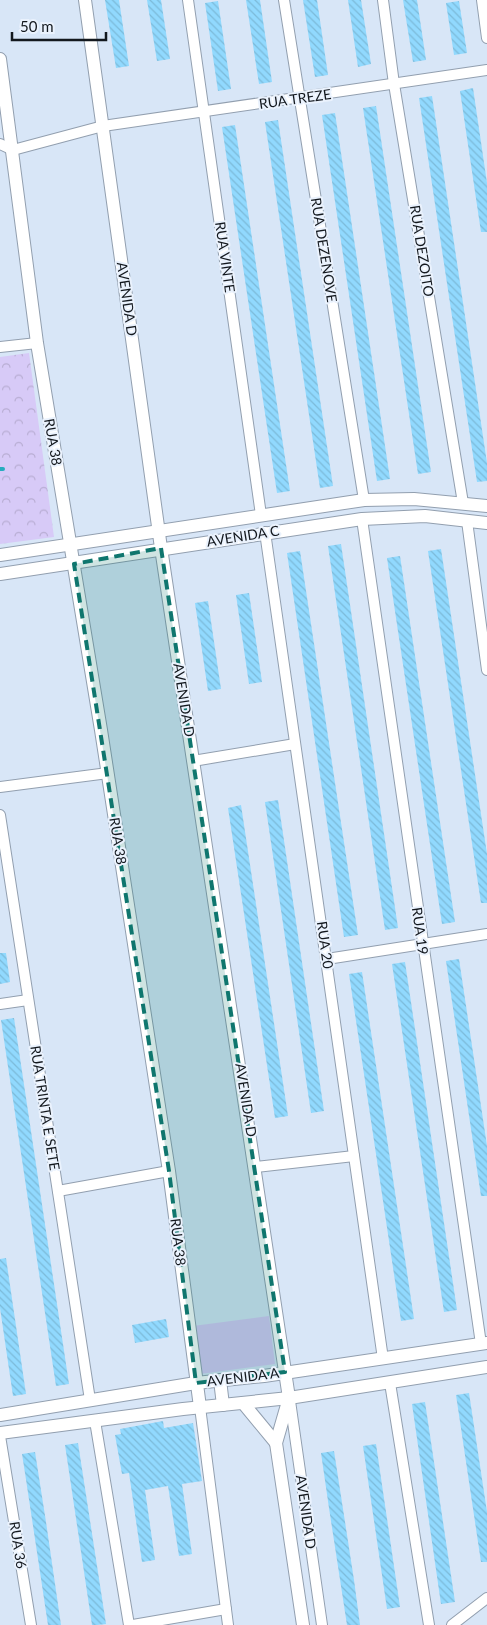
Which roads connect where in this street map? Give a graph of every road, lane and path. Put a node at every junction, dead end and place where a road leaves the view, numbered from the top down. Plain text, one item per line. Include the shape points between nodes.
1 (86, 0) edge
2 (188, 0) edge
3 (284, 0) edge
4 (383, 0) edge
5 (482, 0) edge
6 (487, 38) edge
7 (0, 59) edge
8 (487, 70) edge
9 (1, 76) edge
10 (394, 84) junction
11 (299, 99) junction
12 (205, 111) junction
13 (103, 126) junction
14 (0, 144) edge
15 (13, 150) junction
16 (37, 342) junction
17 (0, 348) edge
18 (364, 500) junction
19 (463, 503) junction
20 (487, 506) edge
21 (261, 515) junction
22 (362, 519) junction
23 (467, 521) junction
24 (487, 523) edge
25 (159, 530) junction
26 (264, 532) junction
27 (71, 544) junction
28 (161, 548) junction
29 (0, 555) edge
30 (74, 564) junction
31 (0, 574) edge
32 (487, 670) edge
33 (295, 744) junction
34 (193, 761) junction
35 (108, 773) junction
36 (0, 787) edge
37 (0, 815) edge
38 (487, 934) edge
39 (422, 946) junction
40 (328, 959) junction
41 (28, 1000) junction
42 (0, 1004) edge
43 (354, 1156) junction
44 (256, 1167) junction
45 (169, 1171) junction
46 (58, 1191) junction
47 (484, 1343) edge
48 (384, 1359) junction
49 (487, 1368) edge
50 (285, 1372) junction
51 (220, 1380) junction
52 (196, 1383) junction
53 (390, 1383) junction
54 (289, 1398) junction
55 (90, 1400) junction
56 (243, 1403) junction
57 (223, 1404) junction
58 (200, 1407) junction
59 (0, 1415) edge
60 (95, 1421) junction
61 (0, 1435) edge
62 (276, 1443) junction
63 (487, 1598) edge
64 (226, 1609) junction
65 (31, 1625) edge
66 (131, 1625) edge
67 (228, 1625) edge
68 (303, 1625) edge
69 (322, 1625) edge
70 (429, 1625) edge
71 (452, 1625) edge

1 - 13 street, AVENIDA D
2 - 12 street, RUA VINTE
3 - 11 street, RUA DEZENOVE
4 - 10 street, RUA DEZOITO
5 - 6 street
7 - 9 street, RUA 38
8 - 10 street, RUA TREZE
9 - 15 street, RUA 38
10 - 11 street, RUA TREZE
10 - 19 street, RUA DEZOITO
11 - 12 street, RUA TREZE
11 - 18 street, RUA DEZENOVE
12 - 13 street, RUA TREZE
12 - 21 street, RUA VINTE
13 - 15 street, RUA TREZE
13 - 25 street, AVENIDA D
14 - 15 street
15 - 16 street, RUA 38
16 - 17 street
16 - 27 street, RUA 38
18 - 19 street, AVENIDA C via 414,499
18 - 21 street, AVENIDA C
19 - 20 street, AVENIDA C
21 - 25 street, AVENIDA C
22 - 23 street, AVENIDA C via 424,516
22 - 26 street, AVENIDA C
22 - 39 street, RUA 19
23 - 24 street, AVENIDA C
23 - 32 street
25 - 27 street, AVENIDA C
25 - 28 street, AVENIDA D
26 - 28 street, AVENIDA C
26 - 33 street, RUA 20
27 - 29 street, AVENIDA C
27 - 30 street, RUA 38
28 - 30 street, AVENIDA C
28 - 34 street, AVENIDA D
30 - 31 street, AVENIDA C
30 - 35 street, RUA 38
33 - 34 street
33 - 40 street, RUA 20
34 - 44 street, AVENIDA D
35 - 36 street
35 - 45 street, RUA 38
37 - 41 street, RUA TRINTA E SETE
38 - 39 street
39 - 40 street
39 - 47 street, RUA 19
40 - 43 street, RUA 20
41 - 42 street
41 - 46 street, RUA TRINTA E SETE
43 - 44 street
43 - 48 street, RUA 20
44 - 50 street, AVENIDA D
45 - 46 street
45 - 52 street, RUA 38
46 - 55 street, RUA TRINTA E SETE
47 - 48 street, AVENIDA A
48 - 50 street, AVENIDA A
49 - 53 street, AVENIDA A
50 - 51 street, AVENIDA A
50 - 54 street, AVENIDA D
51 - 52 street, AVENIDA A
51 - 57 street
52 - 55 street, AVENIDA A
52 - 58 street, RUA 38
53 - 54 street, AVENIDA A
53 - 70 street
54 - 56 street, AVENIDA A
54 - 62 street, AVENIDA D
54 - 69 street, AVENIDA D
55 - 59 street, AVENIDA A
56 - 57 street, AVENIDA A
56 - 62 street
57 - 58 street, AVENIDA A
58 - 60 street, AVENIDA A
58 - 64 street, RUA 38
60 - 61 street, AVENIDA A
60 - 66 street
61 - 65 street, RUA 36
62 - 68 street, AVENIDA D
63 - 71 street
64 - 66 street
64 - 67 street, RUA 38

